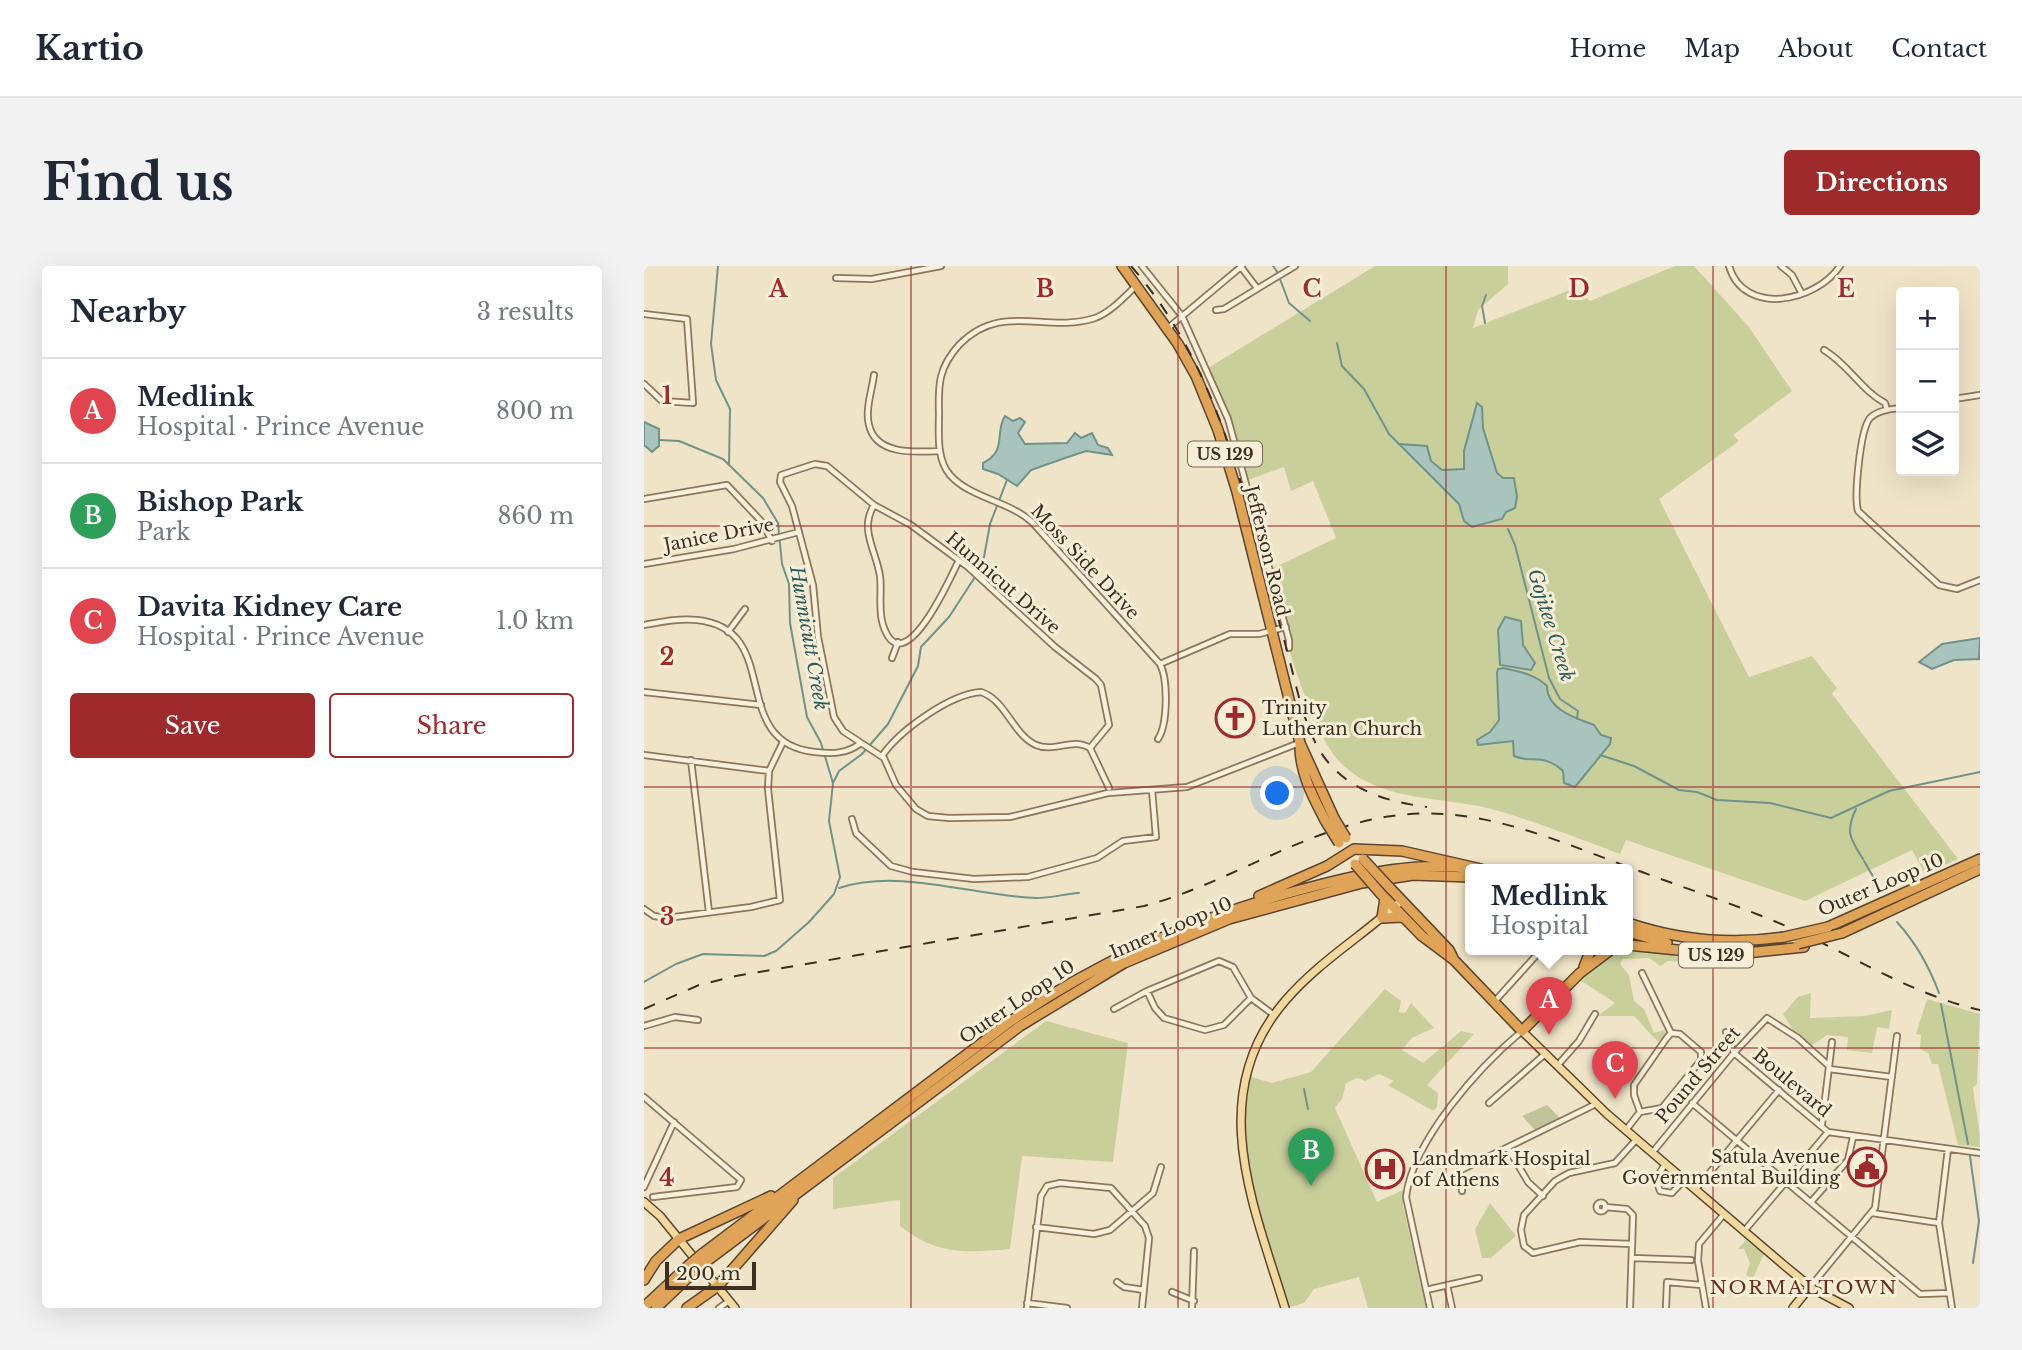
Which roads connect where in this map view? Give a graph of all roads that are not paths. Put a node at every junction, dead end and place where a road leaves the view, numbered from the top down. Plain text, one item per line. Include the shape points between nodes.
1 (941, 266) edge
2 (1122, 266) edge
3 (1142, 266) edge
4 (1294, 266) edge
5 (1729, 266) edge
6 (1781, 266) edge
7 (1840, 266) edge
8 (1241, 267) edge
9 (836, 278) dead end
10 (1137, 285) junction
11 (1257, 288) junction
12 (1801, 292) junction
13 (1216, 310) dead end
14 (644, 314) edge
15 (1182, 316) junction
16 (1168, 328) junction
17 (1824, 350) dead end
18 (874, 375) dead end
19 (644, 384) edge
20 (1980, 395) edge
21 (1959, 398) edge
22 (1896, 409) edge
23 (1887, 410) junction
24 (940, 451) junction
25 (644, 499) edge
26 (874, 505) junction
27 (799, 532) junction
28 (772, 541) junction
29 (959, 560) junction
30 (644, 564) edge
31 (1980, 580) edge
32 (745, 609) dead end
33 (644, 625) edge
34 (1286, 627) junction
35 (728, 632) junction
36 (1272, 632) junction
37 (898, 642) junction
38 (1289, 648) dead end
39 (892, 658) dead end
40 (1160, 664) junction
41 (644, 691) edge
42 (761, 705) junction
43 (1158, 739) dead end
44 (783, 743) junction
45 (861, 743) junction
46 (1300, 743) junction
47 (1090, 748) junction
48 (644, 755) edge
49 (882, 756) junction
50 (691, 760) junction
51 (769, 771) junction
52 (1108, 789) junction
53 (1152, 790) junction
54 (852, 819) dead end
55 (1350, 851) junction
56 (1980, 859) edge
57 (1359, 862) junction
58 (1465, 865) edge
59 (1465, 869) edge
60 (1980, 869) edge
61 (1465, 877) edge
62 (1383, 896) junction
63 (1397, 904) junction
64 (644, 909) edge
65 (1222, 912) junction
66 (709, 913) junction
67 (1402, 917) junction
68 (1382, 918) junction
69 (1633, 924) edge
70 (1633, 933) edge
71 (1633, 946) edge
72 (1801, 946) junction
73 (1537, 955) edge
74 (1588, 955) edge
75 (1604, 955) edge
76 (1454, 960) junction
77 (1580, 973) junction
78 (1643, 973) dead end
79 (1147, 991) junction
80 (1251, 998) junction
81 (1494, 1002) junction
82 (1114, 1009) dead end
83 (1503, 1011) junction
84 (1541, 1012) junction
85 (1595, 1014) dead end
86 (1274, 1015) junction
87 (698, 1020) dead end
88 (644, 1027) edge
89 (1522, 1031) junction
90 (1726, 1032) dead end
91 (1671, 1033) junction
92 (1896, 1036) dead end
93 (1832, 1042) dead end
94 (1734, 1052) junction
95 (1546, 1054) junction
96 (1557, 1066) junction
97 (1829, 1068) junction
98 (1892, 1077) junction
99 (1779, 1090) junction
100 (644, 1097) edge
101 (1489, 1103) dead end
102 (1692, 1103) junction
103 (1596, 1104) junction
104 (1640, 1112) junction
105 (674, 1122) junction
106 (1822, 1125) junction
107 (1626, 1131) junction
108 (1828, 1132) junction
109 (1853, 1137) junction
110 (1636, 1139) junction
111 (1736, 1140) junction
112 (1885, 1141) junction
113 (1508, 1148) junction
114 (1948, 1149) junction
115 (1652, 1153) junction
116 (1980, 1153) edge
117 (1665, 1164) junction
118 (1161, 1167) dead end
119 (1684, 1180) junction
120 (1786, 1182) junction
121 (792, 1184) junction
122 (806, 1186) junction
123 (644, 1187) edge
124 (1696, 1190) junction
125 (1462, 1191) dead end
126 (1543, 1196) junction
127 (653, 1197) dead end
128 (644, 1202) edge
129 (1811, 1202) junction
130 (1605, 1207) dead end
131 (1133, 1211) junction
132 (1725, 1213) junction
133 (1872, 1213) junction
134 (1939, 1223) junction
135 (1036, 1227) junction
136 (1745, 1230) junction
137 (1852, 1237) junction
138 (679, 1239) junction
139 (1632, 1244) junction
140 (1194, 1251) dead end
141 (1632, 1258) junction
142 (1691, 1260) dead end
143 (698, 1262) junction
144 (1479, 1278) dead end
145 (644, 1280) edge
146 (1116, 1282) dead end
147 (1447, 1285) junction
148 (718, 1286) junction
149 (1702, 1286) junction
150 (1810, 1287) junction
151 (1144, 1290) junction
152 (1426, 1290) junction
153 (1172, 1292) dead end
154 (1950, 1293) junction
155 (729, 1301) junction
156 (1194, 1301) junction
157 (1027, 1306) edge
158 (644, 1307) edge
159 (656, 1308) edge
160 (687, 1308) edge
161 (719, 1308) edge
162 (735, 1308) edge
163 (1067, 1308) edge
164 (1142, 1308) edge
165 (1192, 1308) edge
166 (1285, 1308) edge
167 (1430, 1308) edge
168 (1452, 1308) edge
169 (1630, 1308) edge
170 (1666, 1308) edge
171 (1706, 1308) edge
172 (1793, 1308) edge
173 (1849, 1308) edge
174 (1952, 1308) edge

1 - 9 street via 872,279
2 - 10 highway, Jefferson Road / US 129
3 - 15 street
4 - 11 street
5 - 12 street via 1739,286 1756,298 1772,300
6 - 12 street
7 - 12 street via 1823,283
8 - 11 street
8 - 15 street
10 - 16 highway, Jefferson Road / US 129
10 - 24 street, Moss Side Drive via 1093,318 996,321 973,332 949,356 939,374
11 - 13 street
14 - 19 street via 687,319 693,403 662,401
15 - 16 street
15 - 34 street via 1232,431
16 - 36 highway, Jefferson Road / US 129 via 1196,376 1217,430
17 - 23 street via 1847,366
18 - 24 street via 868,418 872,433 902,452
20 - 21 street
22 - 23 street
23 - 31 street via 1873,416 1866,427 1858,511 1939,585 1957,589
24 - 40 street, Moss Side Drive via 944,466 957,482 1032,522
25 - 28 street via 727,485 761,521
26 - 27 street, Hunnicut Drive via 825,465 785,472 780,482
26 - 29 street, Hunnicut Drive
26 - 37 street via 866,526 880,576 883,624
27 - 28 street, Janice Drive
27 - 45 street via 814,590 816,629 832,710 839,727
28 - 30 street, Janice Drive
29 - 37 street via 930,620
29 - 47 street, Hunnicut Drive via 1099,681 1108,726
32 - 35 street
33 - 35 street via 694,619
34 - 36 street
34 - 38 street
35 - 42 street via 748,658
36 - 40 street via 1228,634
36 - 46 highway, Jefferson Road / US 129
37 - 39 street
40 - 43 street via 1166,682 1163,730
41 - 42 street
42 - 44 street via 769,730
44 - 45 street via 836,754
44 - 51 street
45 - 49 street
46 - 53 street via 1202,782
46 - 55 highway, Jefferson Road / US 129, bridge via 1330,820
47 - 49 street via 1075,743 1033,744 990,696 978,692 917,722
47 - 52 street
48 - 50 street
49 - 52 street via 903,795 928,816 1010,817
50 - 51 street
50 - 66 street
51 - 66 street via 781,898 773,904
52 - 53 street
53 - 54 street via 1156,837 1123,841 1097,858 1022,878 955,877 891,866 856,833
55 - 57 highway, Jefferson Road
55 - 58 highway via 1388,848
55 - 65 highway via 1323,868
56 - 69 highway, Outer Loop 10 / US 129, bridge via 1828,927 1784,937 1708,940
57 - 62 highway, Jefferson Road, bridge
57 - 63 highway, Jefferson Road, bridge via 1394,891
59 - 65 highway, Outer Loop 10 via 1379,871
60 - 72 highway, US 129, bridge via 1843,933
61 - 122 highway, Inner Loop 10 via 1413,875 1362,883 1229,919 1124,963 1020,1026
62 - 63 highway, Jefferson Road
62 - 68 highway
63 - 67 highway
63 - 68 main road
63 - 76 highway via 1446,947
64 - 66 street via 663,918
65 - 121 highway, Outer Loop 10 via 1130,950 1045,998
67 - 68 highway
67 - 76 highway
68 - 86 main road via 1306,979
70 - 72 highway via 1710,949
71 - 72 highway, US 129 via 1727,955
73 - 81 street
74 - 77 highway
75 - 77 highway
76 - 81 highway
77 - 84 highway
78 - 91 street
79 - 80 street via 1219,961 1233,967
79 - 80 street via 1164,1018 1205,1030 1224,1025
79 - 82 street
80 - 86 street
81 - 83 highway
83 - 84 highway via 1523,1020
83 - 89 highway
84 - 89 highway
85 - 96 street
86 - 166 main road via 1248,1068 1240,1141 1246,1177
87 - 88 street via 675,1017
89 - 95 main road
89 - 152 street via 1465,1092 1413,1169 1406,1197
90 - 94 street, Boulevard
91 - 104 street via 1634,1085
91 - 104 street via 1685,1037 1701,1052 1701,1060 1662,1108
92 - 98 street
93 - 97 street
94 - 97 street, Pound Street via 1769,1018
94 - 99 street, Boulevard
94 - 102 street, Pound Street
95 - 96 main road
95 - 101 street
96 - 103 main road
97 - 98 street
97 - 106 street
98 - 112 street
99 - 106 street, Boulevard
99 - 111 street
100 - 105 street
102 - 111 street
102 - 115 street, Pound Street
103 - 107 main road
103 - 113 street
104 - 107 street
105 - 123 street
105 - 127 street via 741,1181 737,1187
106 - 108 street, Boulevard
107 - 110 main road
108 - 109 street, Boulevard
108 - 120 street
109 - 112 street, Boulevard
109 - 129 street via 1848,1160
110 - 115 main road
110 - 126 street via 1618,1161 1562,1176
111 - 120 street
111 - 124 street
112 - 114 street, Boulevard
112 - 133 street
113 - 125 street via 1459,1171
113 - 126 street via 1528,1182
114 - 116 street, Boulevard
114 - 134 street
115 - 117 main road
117 - 119 main road
117 - 119 street via 1656,1179 1660,1191 1672,1193
118 - 131 street via 1155,1190
119 - 124 main road
120 - 129 street
120 - 136 street
121 - 138 highway
121 - 143 highway, Outer Loop 10
122 - 143 highway, Inner Loop 10
122 - 148 highway
124 - 132 main road
126 - 139 street via 1523,1217 1522,1238 1529,1252 1580,1242
128 - 138 main road
129 - 137 street
130 - 139 street via 1629,1210 1634,1218
131 - 135 street via 1115,1227 1097,1234
131 - 135 street via 1107,1186 1052,1184 1041,1196
131 - 151 street via 1149,1234
132 - 136 main road
132 - 149 street via 1699,1242
133 - 134 street
133 - 137 street
134 - 154 street
135 - 157 street
136 - 150 main road
137 - 150 street
137 - 154 street via 1920,1294
138 - 143 main road
138 - 145 highway
139 - 141 street
140 - 156 street
141 - 142 street
141 - 169 street
143 - 148 main road
143 - 158 highway, Outer Loop 10
143 - 159 highway, Inner Loop 10
144 - 147 street
146 - 151 street
147 - 152 street
147 - 168 street
148 - 155 main road
148 - 160 highway
149 - 170 street via 1667,1282
149 - 171 street
150 - 172 main road
150 - 173 main road
151 - 164 street
152 - 167 street
153 - 156 street
154 - 174 street
155 - 161 street
155 - 162 main road
156 - 165 street
157 - 163 street

